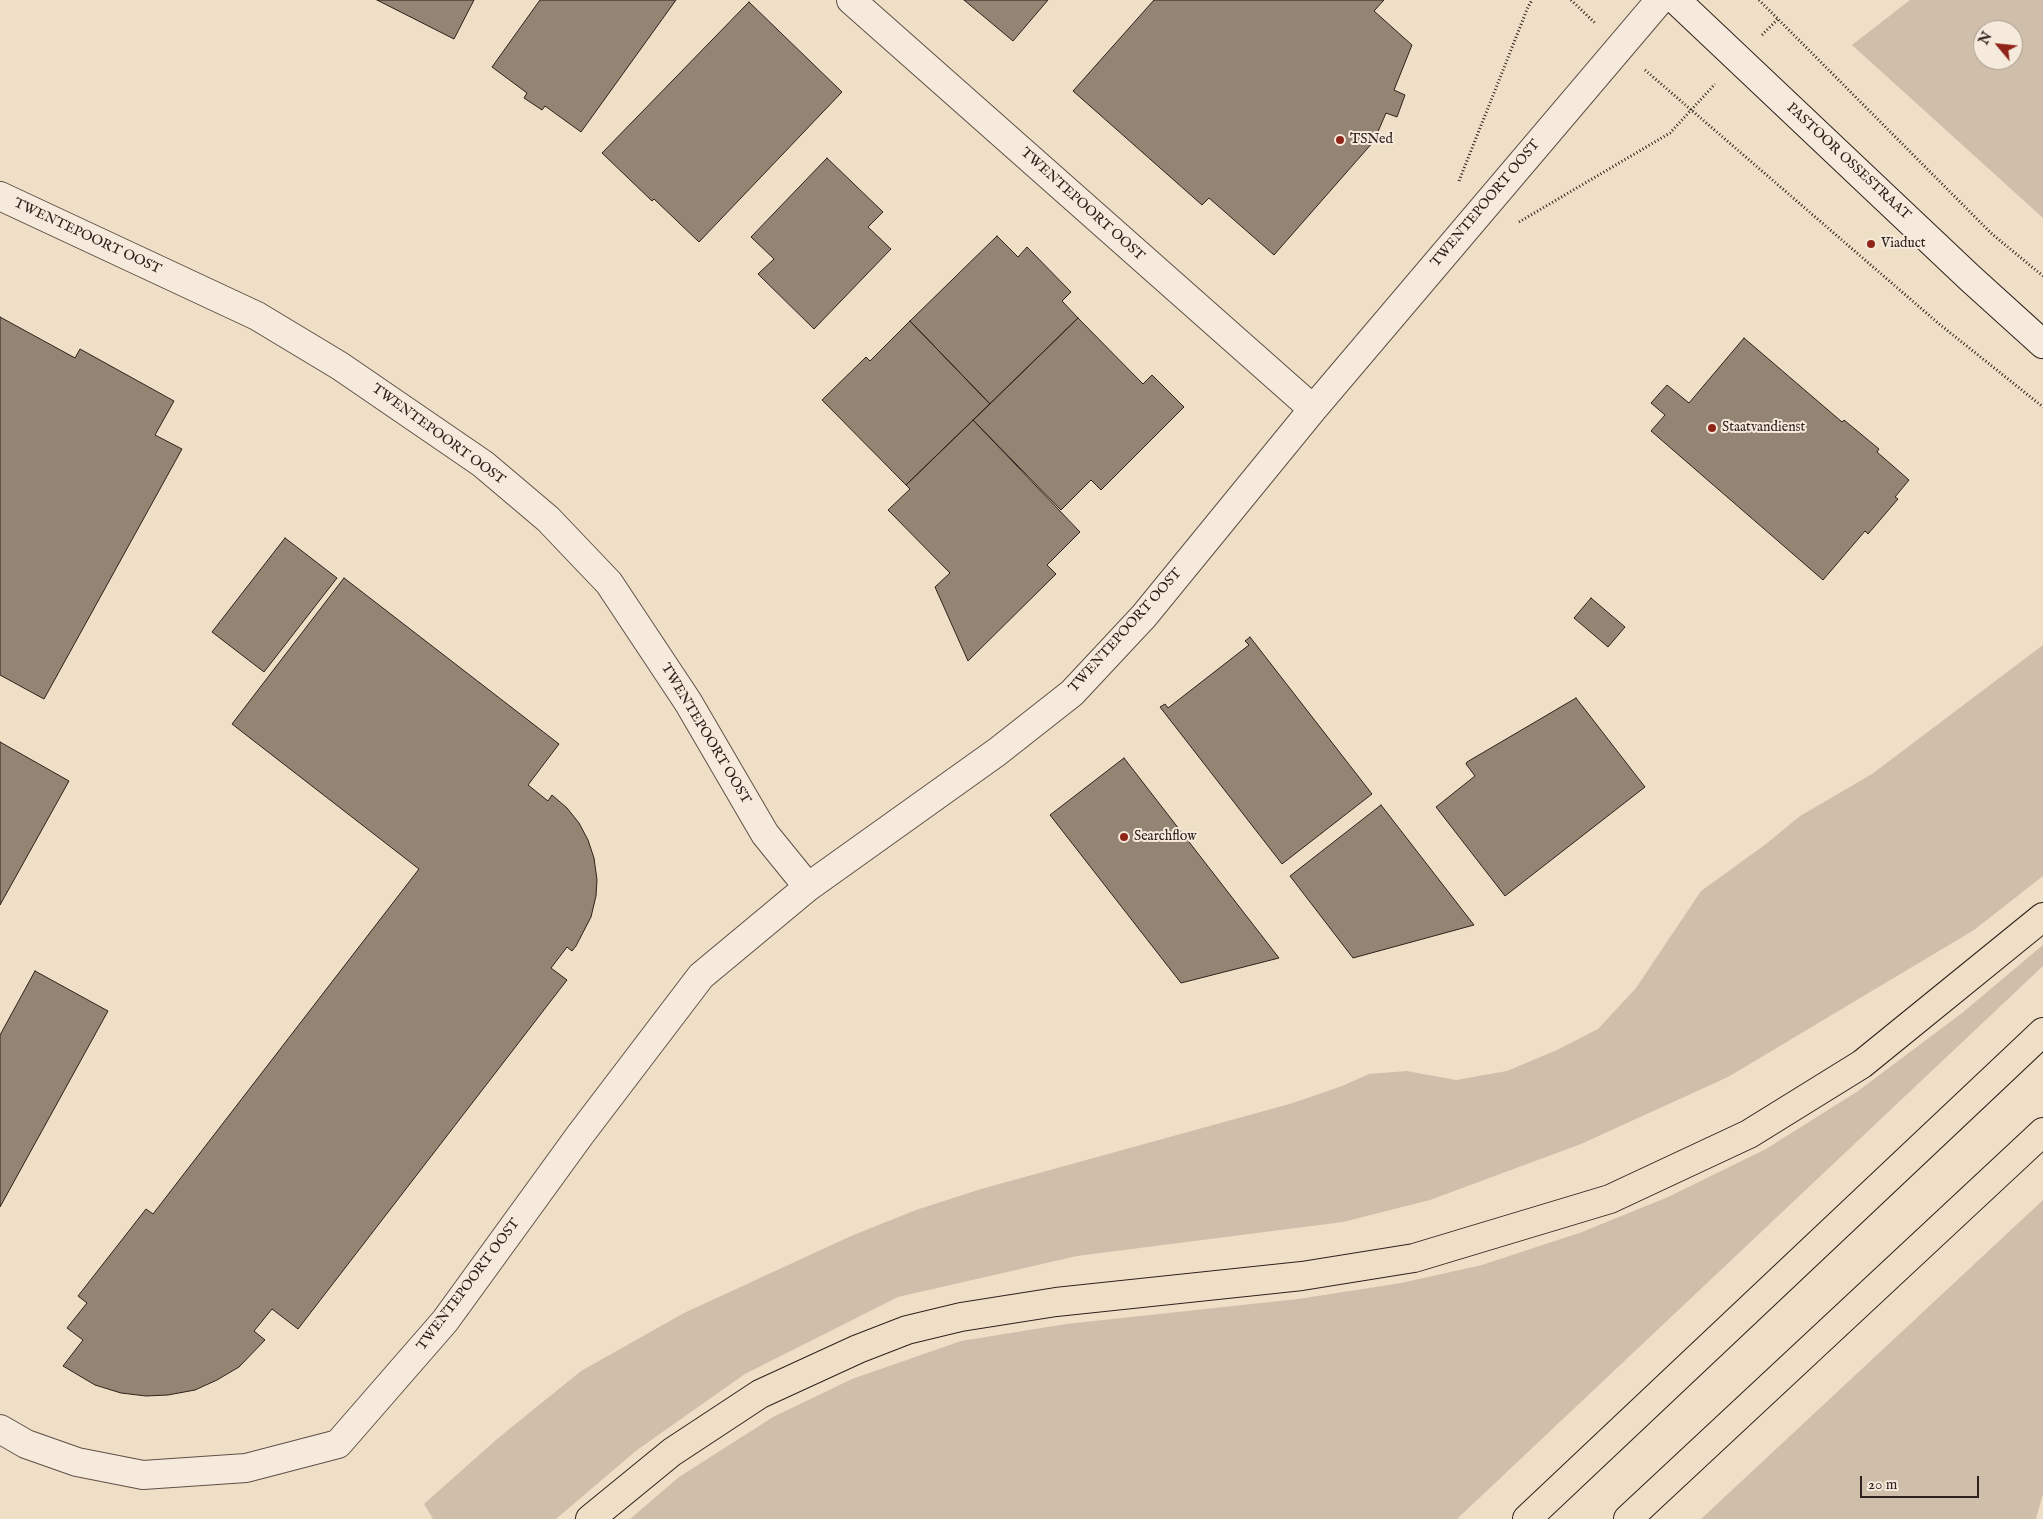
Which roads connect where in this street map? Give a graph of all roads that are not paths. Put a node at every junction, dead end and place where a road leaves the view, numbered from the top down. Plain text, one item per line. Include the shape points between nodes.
1 (851, 0) edge
2 (1660, 0) edge
3 (1676, 0) edge
4 (0, 196) edge
5 (2043, 344) edge
6 (1313, 409) junction
7 (808, 887) junction
8 (2043, 917) edge
9 (2043, 1032) edge
10 (2043, 1132) edge
11 (0, 1429) edge
12 (590, 1519) edge
13 (1527, 1519) edge
14 (1628, 1519) edge

1 - 6 street, TWENTEPOORT OOST
2 - 6 street, TWENTEPOORT OOST
3 - 5 street, PASTOOR OSSESTRAAT
4 - 7 street, TWENTEPOORT OOST via 257,316 340,366 483,464 548,518 609,584 688,702 765,834
6 - 7 street, TWENTEPOORT OOST via 1144,616 1072,693 998,752
7 - 11 street, TWENTEPOORT OOST via 701,976 445,1321 338,1444 246,1468 143,1475 77,1462 26,1444
8 - 12 highway via 1862,1064 1750,1134 1610,1199 1414,1258 1302,1276 1056,1302 961,1316 907,1330 760,1394 672,1452
9 - 13 highway
10 - 14 highway

